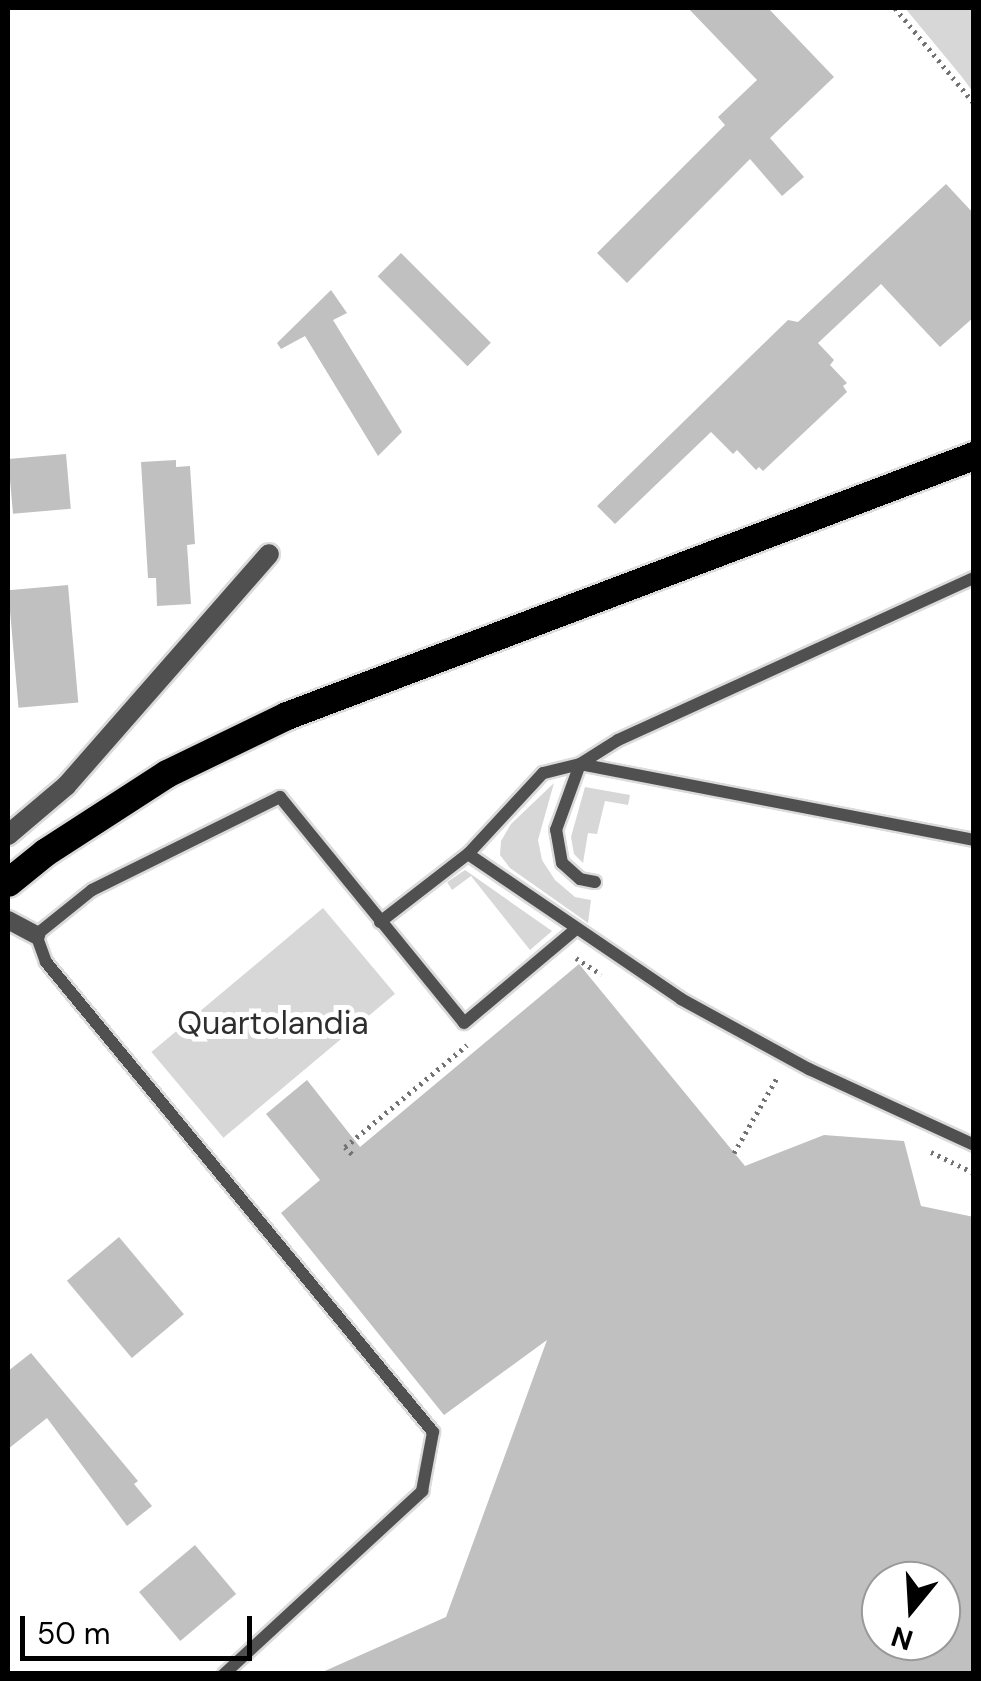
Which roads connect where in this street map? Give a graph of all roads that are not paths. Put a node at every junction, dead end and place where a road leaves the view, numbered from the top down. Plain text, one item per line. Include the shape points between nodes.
1 (974, 456) edge
2 (269, 554) dead end
3 (974, 578) edge
4 (580, 764) junction
5 (8, 835) edge
6 (974, 840) edge
7 (468, 854) junction
8 (595, 882) dead end
9 (8, 883) edge
10 (8, 920) edge
11 (380, 922) junction
12 (575, 930) junction
13 (36, 934) junction
14 (974, 1145) edge
15 (224, 1674) edge

1 - 9 highway via 305,708 167,774
2 - 5 street via 66,786
3 - 4 lane via 618,740
4 - 6 lane
4 - 7 lane via 543,773
4 - 8 lane via 556,830 562,863
7 - 11 lane
7 - 12 lane
10 - 13 street
11 - 12 lane via 464,1023
11 - 13 lane via 280,796 92,890
12 - 14 lane via 743,1034
13 - 15 lane via 46,962 433,1432 422,1491

